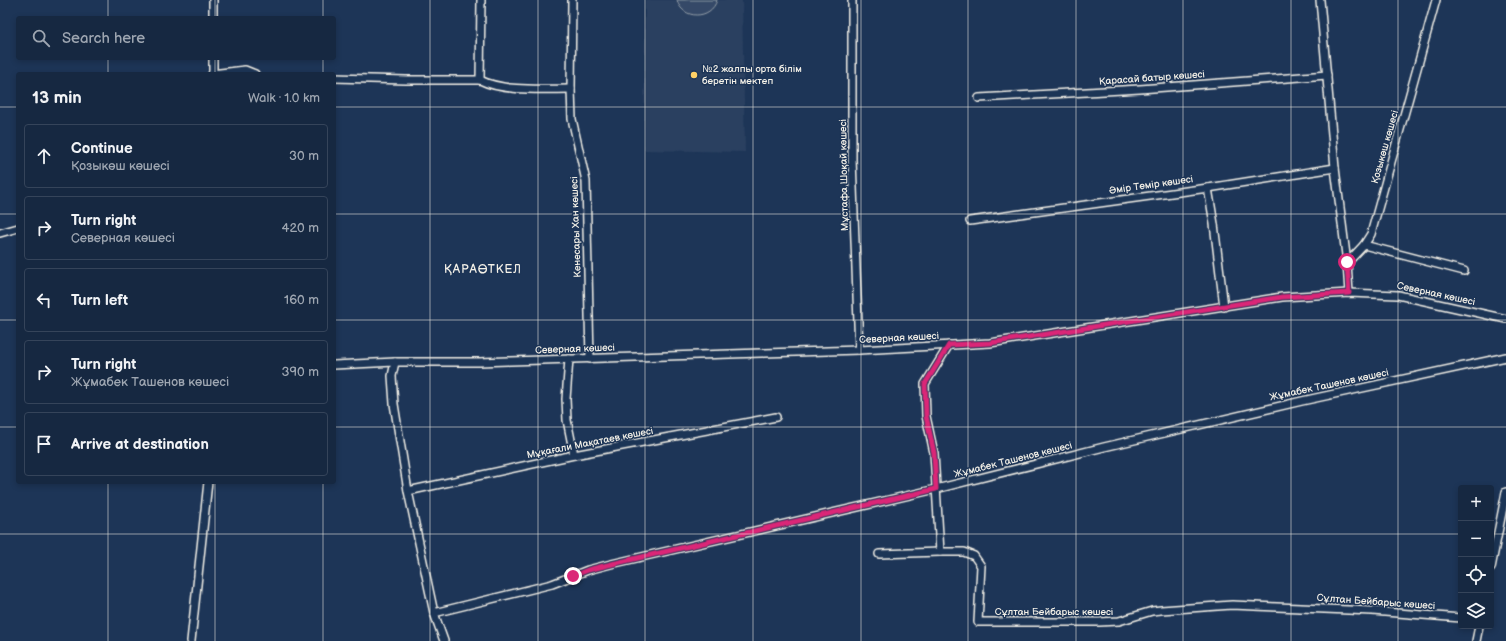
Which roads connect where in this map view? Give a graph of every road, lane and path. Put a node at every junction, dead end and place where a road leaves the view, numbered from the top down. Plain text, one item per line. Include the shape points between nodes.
1 (213, 0) edge
2 (481, 0) edge
3 (572, 0) edge
4 (852, 0) edge
5 (1320, 0) edge
6 (1436, 0) edge
7 (213, 16) edge
8 (213, 60) edge
9 (212, 72) edge
10 (228, 72) edge
11 (250, 72) edge
12 (1327, 75) junction
13 (336, 78) edge
14 (480, 80) junction
15 (571, 89) junction
16 (979, 98) dead end
17 (1335, 168) junction
18 (1208, 188) junction
19 (970, 221) dead end
20 (16, 229) edge
21 (0, 233) edge
22 (1364, 245) junction
23 (1347, 262) junction
24 (1464, 270) dead end
25 (1349, 293) junction
26 (1224, 307) junction
27 (1506, 319) edge
28 (949, 345) junction
29 (859, 350) junction
30 (1506, 357) edge
31 (569, 359) junction
32 (590, 359) junction
33 (395, 362) junction
34 (336, 365) edge
35 (776, 417) dead end
36 (574, 455) junction
37 (208, 484) edge
38 (936, 489) junction
39 (408, 491) junction
40 (1506, 492) edge
41 (940, 552) junction
42 (879, 554) dead end
43 (1493, 557) edge
44 (434, 613) junction
45 (1458, 618) edge
46 (1478, 629) edge
47 (191, 641) edge
48 (444, 641) edge
49 (1476, 641) edge

1 - 7 street
2 - 14 street
3 - 15 street, Кенесары Хан көшесі
4 - 29 street, Мұстафа Шоқай көшесі via 852,159
5 - 12 street
6 - 22 street, Қозыкөш көшесі via 1371,234
8 - 9 street
10 - 11 street
12 - 16 street, Қарасай батыр көшесі
12 - 17 street
13 - 14 street
14 - 15 street via 489,85 503,87
15 - 32 street, Кенесары Хан көшесі via 572,119 586,181
17 - 18 street, Әмір Темір көшесі
17 - 23 street
18 - 19 street, Әмір Темір көшесі
18 - 26 street
20 - 21 street
22 - 23 street, Қозыкөш көшесі
22 - 24 street
23 - 25 street
25 - 26 street, Северная көшесі via 1282,297
25 - 27 street, Северная көшесі via 1398,295
26 - 28 street, Северная көшесі via 990,343
28 - 29 street, Северная көшесі
28 - 38 street via 925,384 926,416 934,453
29 - 32 street, Северная көшесі
30 - 38 street, Жұмабек Ташенов көшесі via 1294,402
31 - 32 street, Северная көшесі
31 - 33 street, Северная көшесі
31 - 36 street via 566,406
33 - 34 street, Северная көшесі
33 - 39 street via 392,376 394,404
35 - 36 street, Мұқағали Мақатаев көшесі
36 - 39 street, Мұқағали Мақатаев көшесі
37 - 47 street
38 - 41 street
38 - 44 street, Жұмабек Ташенов көшесі via 600,567 552,584
39 - 44 street
40 - 43 street
41 - 42 street
41 - 45 street, Сұлтан Бейбарыс көшесі via 964,552 974,556 980,566 978,622 1119,621 1152,611 1232,604
44 - 48 street
46 - 49 street

